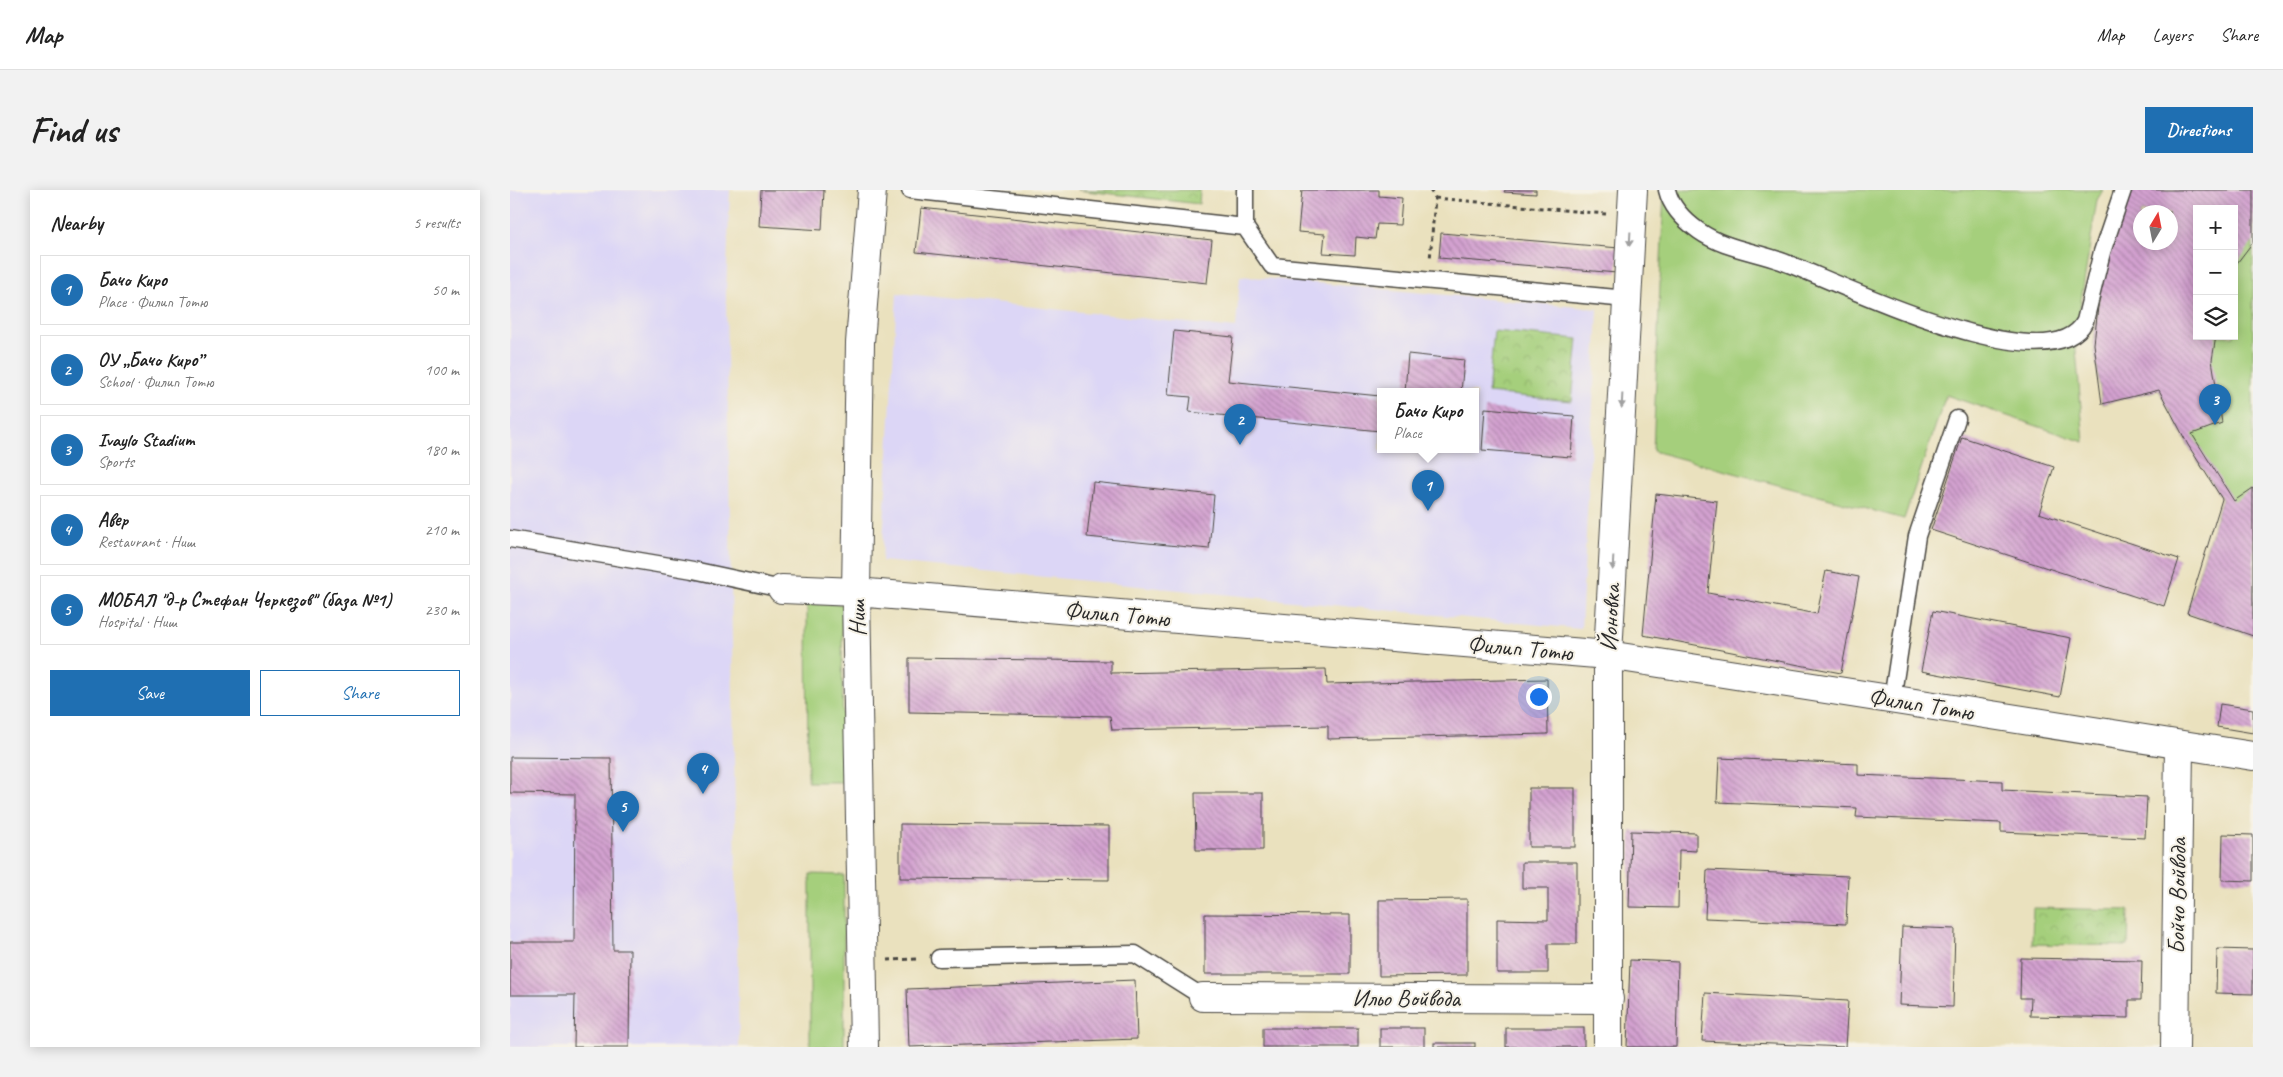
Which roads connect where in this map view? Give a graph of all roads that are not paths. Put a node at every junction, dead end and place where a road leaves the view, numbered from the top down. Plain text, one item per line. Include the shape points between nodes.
1 (872, 190) edge
2 (910, 190) edge
3 (1245, 190) edge
4 (1633, 190) edge
5 (1667, 190) edge
6 (2123, 190) edge
7 (1245, 227) junction
8 (1627, 299) junction
9 (1957, 419) dead end
10 (510, 539) edge
11 (782, 589) joint
12 (856, 592) junction
13 (1608, 655) junction
14 (1892, 700) junction
15 (2179, 745) junction
16 (2253, 756) edge
17 (939, 958) road end
18 (1203, 997) joint
19 (1609, 999) junction
20 (864, 1047) edge
21 (1608, 1047) edge
22 (2176, 1047) edge

1 - 12 street, Ниш via 860,343
2 - 7 lane
3 - 7 lane
4 -> 8 street, Йоновка
5 - 6 lane via 1680,214 1715,241 1781,261 1935,322 2028,344 2063,339 2080,329 2085,321 2102,252
7 - 8 lane via 1272,266
8 -> 13 street, Йоновка
9 - 14 lane via 1918,536
10 - 11 lane via 693,570
11 - 12 street, Филип Тотю
12 - 13 street, Филип Тотю
12 - 20 street, Ниш
13 - 14 street, Филип Тотю
13 - 19 street, Йоновка
14 - 15 street, Филип Тотю
15 - 16 street, Филип Тотю
15 - 22 street, Бойчо Войвода
17 - 18 lane via 1134,954
18 - 19 street, Ильо Войвода
19 - 21 street, Йоновка

